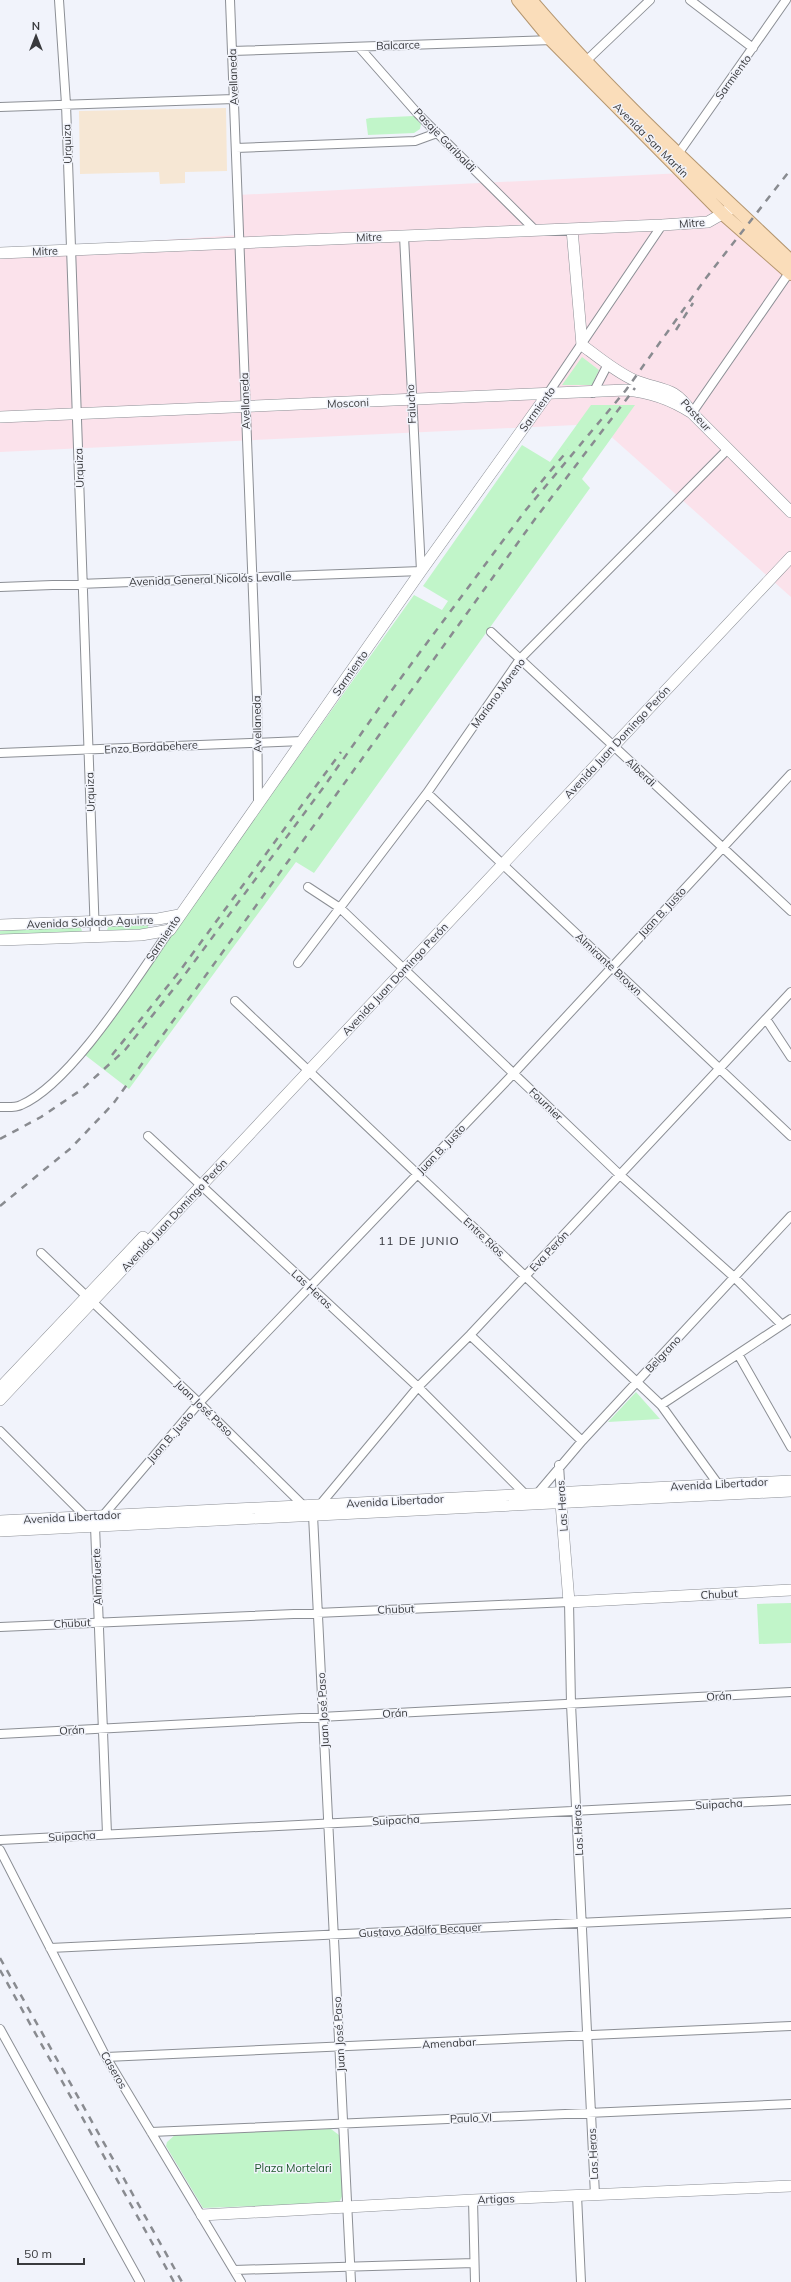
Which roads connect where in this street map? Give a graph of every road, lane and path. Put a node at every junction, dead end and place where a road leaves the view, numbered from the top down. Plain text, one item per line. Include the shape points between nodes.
1 (59, 0) edge
2 (230, 0) edge
3 (518, 0) edge
4 (531, 0) edge
5 (650, 0) edge
6 (690, 0) edge
7 (786, 0) edge
8 (564, 39) junction
9 (551, 40) junction
10 (358, 47) junction
11 (753, 48) junction
12 (232, 51) junction
13 (586, 61) junction
14 (234, 99) junction
15 (66, 104) junction
16 (0, 106) edge
17 (437, 133) junction
18 (236, 148) junction
19 (678, 154) junction
20 (728, 210) junction
21 (662, 225) junction
22 (572, 229) junction
23 (535, 230) junction
24 (404, 236) junction
25 (239, 243) junction
26 (71, 250) junction
27 (0, 253) edge
28 (791, 269) edge
29 (582, 345) junction
30 (608, 364) junction
31 (592, 393) junction
32 (547, 395) junction
33 (411, 400) junction
34 (245, 407) junction
35 (692, 412) junction
36 (77, 414) junction
37 (0, 417) edge
38 (728, 449) junction
39 (791, 512) edge
40 (791, 547) edge
41 (791, 557) edge
42 (421, 571) junction
43 (252, 577) junction
44 (83, 584) junction
45 (0, 587) edge
46 (491, 632) dead end
47 (520, 659) junction
48 (302, 741) junction
49 (258, 742) junction
50 (611, 744) junction
51 (88, 750) junction
52 (0, 753) edge
53 (791, 774) edge
54 (427, 793) junction
55 (258, 801) junction
56 (723, 848) junction
57 (501, 861) junction
58 (308, 887) dead end
59 (340, 908) junction
60 (791, 911) edge
61 (179, 915) junction
62 (95, 922) junction
63 (0, 925) edge
64 (170, 930) junction
65 (95, 936) junction
66 (0, 940) edge
67 (298, 963) dead end
68 (612, 966) junction
69 (402, 967) junction
70 (791, 992) edge
71 (235, 1001) dead end
72 (766, 1019) junction
73 (791, 1057) edge
74 (306, 1068) junction
75 (719, 1068) junction
76 (514, 1073) junction
77 (0, 1107) edge
78 (148, 1136) dead end
79 (791, 1136) edge
80 (417, 1173) junction
81 (620, 1175) junction
82 (198, 1183) junction
83 (791, 1216) edge
84 (41, 1253) dead end
85 (525, 1276) junction
86 (734, 1277) junction
87 (310, 1286) junction
88 (89, 1299) junction
89 (791, 1318) edge
90 (782, 1325) junction
91 (470, 1335) junction
92 (738, 1354) junction
93 (637, 1382) junction
94 (418, 1387) junction
95 (0, 1388) edge
96 (0, 1400) edge
97 (199, 1403) junction
98 (661, 1405) junction
99 (0, 1431) edge
100 (582, 1441) junction
101 (791, 1447) edge
102 (559, 1465) junction
103 (791, 1481) edge
104 (718, 1484) junction
105 (791, 1491) edge
106 (525, 1494) junction
107 (537, 1494) junction
108 (561, 1498) junction
109 (320, 1505) junction
110 (303, 1506) junction
111 (313, 1515) junction
112 (102, 1516) junction
113 (87, 1517) junction
114 (0, 1521) edge
115 (95, 1526) junction
116 (0, 1531) edge
117 (791, 1590) edge
118 (569, 1602) junction
119 (318, 1612) junction
120 (99, 1622) junction
121 (0, 1627) edge
122 (791, 1692) edge
123 (571, 1704) junction
124 (323, 1717) junction
125 (103, 1728) junction
126 (0, 1734) edge
127 (791, 1800) edge
128 (578, 1810) junction
129 (329, 1824) junction
130 (107, 1834) junction
131 (0, 1840) edge
132 (0, 1850) edge
133 (791, 1914) edge
134 (583, 1923) junction
135 (334, 1934) junction
136 (50, 1948) junction
137 (791, 2026) edge
138 (0, 2029) edge
139 (588, 2036) junction
140 (340, 2048) junction
141 (106, 2057) junction
142 (791, 2104) edge
143 (591, 2113) junction
144 (344, 2123) junction
145 (151, 2132) junction
146 (791, 2186) edge
147 (595, 2194) junction
148 (577, 2195) junction
149 (472, 2200) junction
150 (348, 2208) junction
151 (202, 2215) junction
152 (474, 2263) junction
153 (351, 2268) junction
154 (234, 2270) junction
155 (140, 2282) edge
156 (241, 2282) edge
157 (352, 2282) edge
158 (475, 2282) edge
159 (581, 2282) edge

1 - 15 street, Urquiza
2 - 12 street, Avellaneda
3 - 9 main road, Avenida San Martín
4 - 8 main road, Avenida San Martín
5 - 13 street
6 - 11 street
7 - 11 street, Sarmiento
8 - 9 street, Balcarce
8 - 13 main road, Avenida San Martín
9 - 10 street, Balcarce
9 - 20 main road, Avenida San Martín
10 - 12 street, Balcarce
10 - 17 street, Pasaje Garibaldi
11 - 19 street, Sarmiento
12 - 14 street, Avellaneda
13 - 19 main road, Avenida San Martín
14 - 15 street
14 - 18 street, Avellaneda
15 - 16 street
15 - 26 street, Urquiza
17 - 18 street via 415,141
17 - 23 street, Pasaje Garibaldi
18 - 25 street, Avellaneda
19 - 20 main road, Avenida San Martín
20 - 21 main road, Mitre via 708,222
20 - 28 main road, Avenida San Martín
21 - 22 main road, Mitre
21 - 29 street, Sarmiento
22 - 23 main road, Mitre
22 - 29 main road
23 - 24 main road, Mitre
24 - 25 main road, Mitre
24 - 33 street, Falucho
25 - 26 main road, Mitre
25 - 34 street, Avellaneda
26 - 27 main road, Mitre
26 - 36 street, Urquiza
28 - 35 street
29 - 30 main road, Pasteur
29 - 32 street, Sarmiento
30 - 31 street
30 - 35 main road, Pasteur via 634,380 666,389 683,399
31 - 32 main road, Mosconi
31 - 35 main road, Mosconi via 633,391 658,396
32 - 33 main road, Mosconi
32 - 42 main road, Sarmiento
33 - 34 main road, Mosconi
33 - 42 street, Falucho
34 - 36 main road, Mosconi
34 - 43 street, Avellaneda
35 - 38 main road, Pasteur
36 - 37 main road, Mosconi
36 - 44 street, Urquiza
38 - 39 main road, Pasteur
38 - 47 street, Mariano Moreno
40 - 50 main road, Avenida Juan Domingo Perón
41 - 50 main road, Avenida Juan Domingo Perón
42 - 43 street, Avenida General Nicolás Levalle
42 - 48 main road, Sarmiento
43 - 44 street, Avenida General Nicolás Levalle
43 - 49 street, Avellaneda
44 - 45 street, Avenida General Nicolás Levalle
44 - 51 street, Urquiza
46 - 47 street, Alberdi
47 - 50 street, Alberdi
47 - 54 street, Mariano Moreno
48 - 49 street, Enzo Bordabehere
48 - 55 main road, Sarmiento
49 - 51 street, Enzo Bordabehere
49 - 55 street, Avellaneda
50 - 56 street, Alberdi
50 - 57 main road, Avenida Juan Domingo Perón
51 - 52 street, Enzo Bordabehere
51 - 62 street, Urquiza
53 - 56 street, Juan B. Justo
54 - 57 street, Almirante Brown
54 - 59 street, Mariano Moreno
55 - 61 main road, Sarmiento
56 - 60 street, Alberdi
56 - 68 street, Juan B. Justo
57 - 68 street, Almirante Brown
57 - 69 main road, Avenida Juan Domingo Perón
58 - 59 street, Fournier
59 - 67 street, Mariano Moreno
59 - 69 street, Fournier
61 - 62 main road, Avenida Soldado Aguirre via 158,919
61 - 64 main road, Sarmiento
62 - 63 main road, Avenida Soldado Aguirre
62 - 65 street, Urquiza
64 - 65 main road, Avenida Soldado Aguirre
64 - 77 street, Sarmiento via 84,1051 44,1091 20,1106
65 - 66 main road, Avenida Soldado Aguirre
68 - 75 street, Almirante Brown
68 - 76 street, Juan B. Justo
69 - 74 main road, Avenida Juan Domingo Perón
69 - 76 street, Fournier
70 - 72 street, Eva Perón
71 - 74 street, Entre Ríos
72 - 73 street
72 - 75 street, Eva Perón
74 - 80 street, Entre Ríos
74 - 82 main road, Avenida Juan Domingo Perón
75 - 79 street, Almirante Brown
75 - 81 street, Eva Perón
76 - 80 street, Juan B. Justo
76 - 81 street, Fournier
78 - 82 street, Las Heras
80 - 85 street, Entre Ríos
80 - 87 street, Juan B. Justo
81 - 85 street, Eva Perón
81 - 86 street, Fournier
82 - 87 street, Las Heras
82 - 88 main road, Avenida Juan Domingo Perón
83 - 86 street, Belgrano
84 - 88 street, Juan José Paso
85 - 91 street, Eva Perón
85 - 93 street, Entre Ríos
86 - 90 street, Fournier
86 - 93 street, Belgrano
87 - 94 street, Las Heras
87 - 97 street, Juan B. Justo
88 - 95 main road, Avenida Juan Domingo Perón
88 - 96 main road, Avenida Juan Domingo Perón
88 - 97 street, Juan José Paso
89 - 90 street
90 - 92 street
91 - 94 street, Eva Perón
91 - 100 street
92 - 98 street
92 - 101 street
93 - 98 street, Entre Ríos
93 - 100 street, Belgrano
94 - 106 street, Las Heras
94 - 109 street, Eva Perón
97 - 110 street, Juan José Paso
97 - 112 street, Juan B. Justo
98 - 104 street, Entre Ríos
99 - 113 street
100 - 102 street, Belgrano
102 - 107 street, Belgrano
102 - 108 street, Las Heras
103 - 104 main road, Avenida Libertador
104 - 108 main road, Avenida Libertador
105 - 108 main road, Avenida Libertador
106 - 107 main road, Avenida Libertador
106 - 109 main road, Avenida Libertador
107 - 108 main road, Avenida Libertador
108 - 111 main road, Avenida Libertador
108 - 118 main road, Las Heras
109 - 110 main road, Avenida Libertador
109 - 111 street, Eva Perón
110 - 111 street, Juan José Paso
110 - 112 main road, Avenida Libertador
111 - 115 main road, Avenida Libertador
111 - 119 street, Juan José Paso
112 - 113 main road, Avenida Libertador
112 - 115 street, Juan B. Justo
113 - 114 main road, Avenida Libertador
113 - 115 street
115 - 116 main road, Avenida Libertador
115 - 120 street, Almafuerte
117 - 118 main road, Chubut
118 - 119 street, Chubut
118 - 123 street, Las Heras
119 - 120 street, Chubut
119 - 124 street, Juan José Paso
120 - 121 street, Chubut
120 - 125 street, Almafuerte
122 - 123 street, Orán
123 - 124 street, Orán
123 - 128 street, Las Heras
124 - 125 street, Orán
124 - 129 street, Juan José Paso
125 - 126 street, Orán
125 - 130 street, Almafuerte
127 - 128 street, Suipacha
128 - 129 street, Suipacha
128 - 134 street, Las Heras
129 - 130 street, Suipacha
129 - 135 street, Juan José Paso
130 - 131 street, Suipacha
132 - 136 street, Caseros
133 - 134 street, Gustavo Adolfo Becquer
134 - 135 street, Gustavo Adolfo Becquer
134 - 139 street, Las Heras
135 - 136 street, Gustavo Adolfo Becquer
135 - 140 street, Juan José Paso
136 - 141 street, Caseros
137 - 139 street, Amenabar
138 - 155 street
139 - 140 street, Amenabar
139 - 143 street, Las Heras
140 - 141 street, Amenabar
140 - 144 street, Juan José Paso
141 - 145 street, Caseros
142 - 143 street, Paulo VI
143 - 144 street, Paulo VI
143 - 147 street, Las Heras
144 - 145 street, Paulo VI
144 - 150 street, Juan José Paso
145 - 151 street, Caseros
146 - 147 main road, Artigas
147 - 148 main road, Artigas
148 - 149 main road, Artigas
148 - 159 street
149 - 150 main road, Artigas
149 - 152 street
150 - 151 main road, Artigas
150 - 153 street, Juan José Paso
151 - 154 street, Caseros
152 - 153 street
152 - 158 street
153 - 154 street
153 - 157 street, Juan José Paso
154 - 156 street, Caseros

